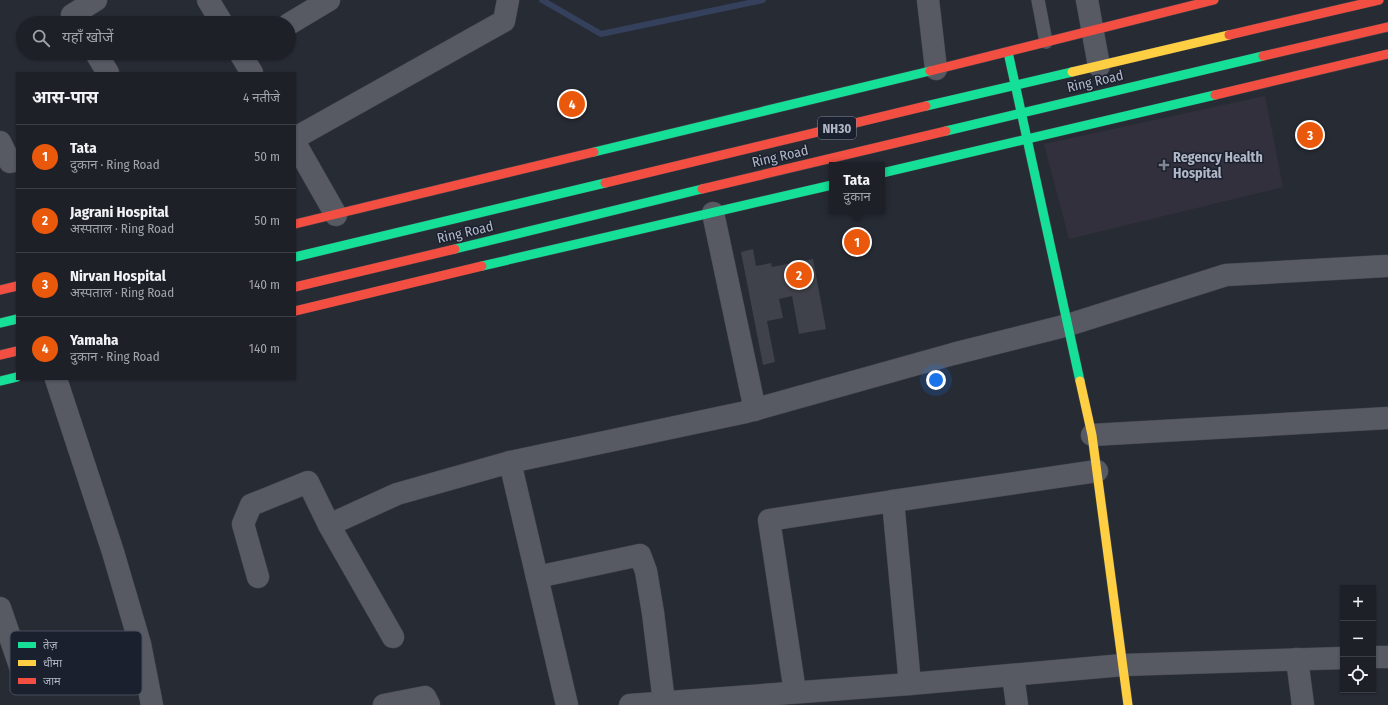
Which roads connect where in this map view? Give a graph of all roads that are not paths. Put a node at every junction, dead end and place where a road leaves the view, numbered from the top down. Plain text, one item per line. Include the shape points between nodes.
1 (96, 0) edge
2 (208, 0) edge
3 (329, 0) edge
4 (508, 0) edge
5 (928, 0) edge
6 (1038, 0) edge
7 (1086, 0) edge
8 (1214, 0) edge
9 (1379, 0) edge
10 (73, 16) edge
11 (218, 16) edge
12 (296, 20) edge
13 (1388, 27) edge
14 (1092, 31) junction
15 (1046, 42) junction
16 (1008, 52) junction
17 (1388, 54) edge
18 (100, 60) edge
19 (245, 60) edge
20 (1099, 66) junction
21 (936, 69) junction
22 (107, 72) edge
23 (251, 72) edge
24 (1015, 85) junction
25 (1021, 113) junction
26 (296, 137) edge
27 (1027, 139) junction
28 (0, 142) edge
29 (296, 145) edge
30 (16, 160) edge
31 (885, 172) edge
32 (829, 186) edge
33 (713, 213) junction
34 (336, 215) junction
35 (296, 224) edge
36 (296, 257) edge
37 (1386, 266) dead end
38 (16, 286) edge
39 (296, 287) edge
40 (0, 290) edge
41 (296, 312) edge
42 (16, 319) edge
43 (0, 323) edge
44 (1068, 325) junction
45 (16, 351) edge
46 (0, 355) edge
47 (16, 377) edge
48 (56, 380) edge
49 (0, 381) edge
50 (755, 410) junction
51 (1388, 418) edge
52 (1092, 435) junction
53 (510, 462) junction
54 (1097, 471) junction
55 (893, 500) junction
56 (329, 525) junction
57 (258, 577) dead end
58 (537, 577) junction
59 (0, 608) edge
60 (136, 631) edge
61 (10, 637) edge
62 (394, 637) dead end
63 (142, 654) edge
64 (1376, 657) edge
65 (1388, 657) edge
66 (1340, 658) edge
67 (1297, 660) junction
68 (1123, 665) junction
69 (1012, 675) junction
70 (910, 684) junction
71 (795, 692) junction
72 (755, 700) edge
73 (664, 702) junction
74 (152, 705) edge
75 (384, 705) edge
76 (429, 705) edge
77 (567, 705) edge
78 (630, 705) edge
79 (1017, 705) edge
80 (1128, 705) edge
81 (1303, 705) edge

1 - 10 street
2 - 11 street
3 - 12 street
4 - 26 street via 504,21
5 - 21 street
6 - 15 lane
7 - 14 street
8 - 14 main road
9 - 20 main road, Ring Road / NH30
13 - 25 main road, Ring Road / NH30
14 - 15 main road
14 - 20 street
15 - 16 main road
16 - 21 main road
16 - 24 main road
17 - 27 main road
18 - 22 street
19 - 23 street
20 - 24 main road, Ring Road / NH30
21 - 34 main road
24 - 25 main road
24 - 36 main road, Ring Road / NH30
25 - 27 main road
25 - 39 main road, Ring Road / NH30
27 - 31 main road
27 - 44 main road
28 - 30 street via 10,162
29 - 34 street
32 - 33 main road
33 - 41 main road via 459,271
33 - 50 street
34 - 35 main road
37 - 44 street via 1226,275
38 - 40 main road
42 - 43 main road
44 - 50 street via 953,354
44 - 52 main road
45 - 46 main road
47 - 49 main road
48 - 60 street
50 - 53 street
51 - 52 street
52 - 54 main road
53 - 56 street via 397,494
53 - 58 street
54 - 55 street
54 - 68 main road
55 - 70 street
55 - 71 street via 769,520
56 - 57 street via 308,482 251,506 243,524
56 - 62 street
58 - 73 street via 640,555 646,570
58 - 77 street
59 - 61 street
63 - 74 street
64 - 65 street
66 - 67 street
67 - 68 street
67 - 81 street
68 - 69 street
68 - 80 main road
69 - 70 street
69 - 79 street
70 - 71 street
71 - 72 street
72 - 73 street
73 - 78 street
75 - 76 street via 425,697

